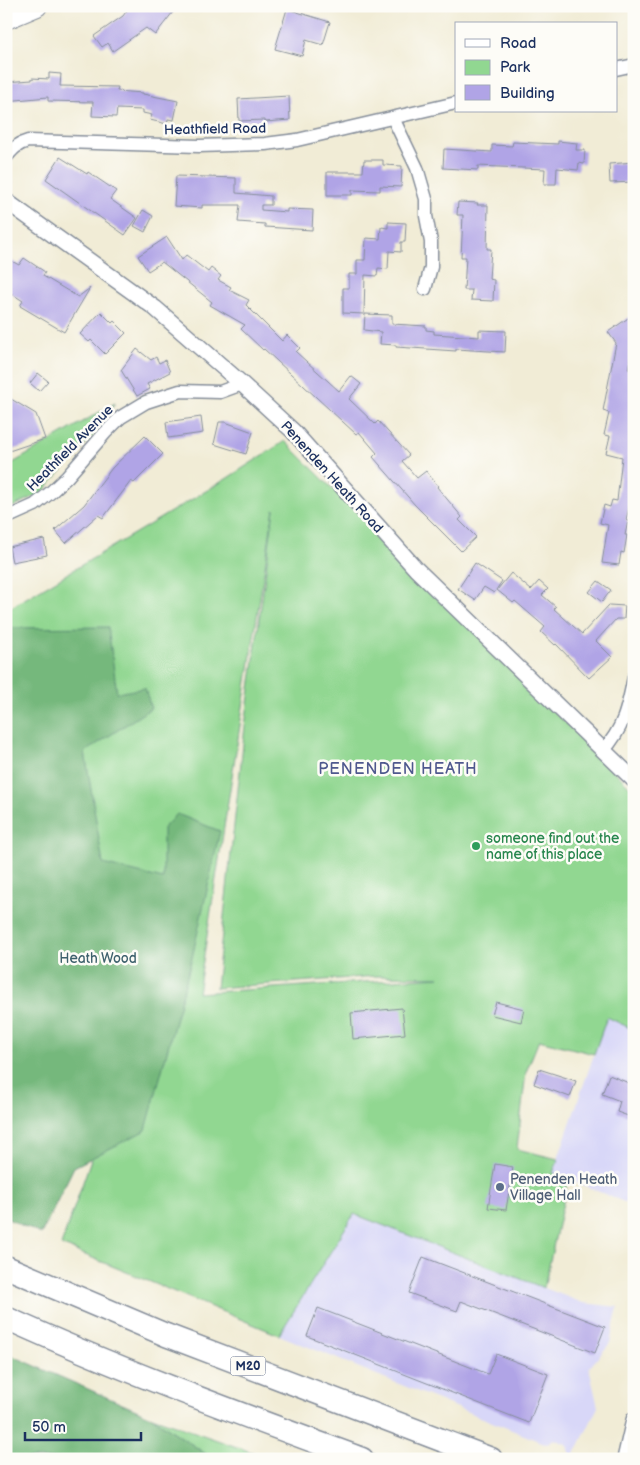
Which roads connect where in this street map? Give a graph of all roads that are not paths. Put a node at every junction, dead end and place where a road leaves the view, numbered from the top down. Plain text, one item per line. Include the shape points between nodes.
1 (37, 6) edge
2 (6, 19) edge
3 (634, 65) edge
4 (618, 69) edge
5 (455, 103) edge
6 (394, 118) junction
7 (6, 157) edge
8 (6, 201) edge
9 (425, 289) dead end
10 (242, 384) junction
11 (6, 518) edge
12 (634, 677) edge
13 (603, 751) junction
14 (634, 780) edge
15 (6, 1267) edge
16 (6, 1318) edge
17 (634, 1420) edge
18 (362, 1459) edge
19 (492, 1459) edge
20 (625, 1459) edge

1 - 2 highway
3 - 4 street
5 - 6 street, Heathfield Road
6 - 7 street, Heathfield Road via 297,140 236,146 28,142 13,148
6 - 9 street via 426,199 431,267
8 - 10 street, Penenden Heath Road via 155,308
10 - 11 street, Heathfield Avenue via 220,392 180,391 146,402 121,417 105,432 51,492 35,505
10 - 13 street, Penenden Heath Road via 293,431 416,569
12 - 13 street via 623,722
13 - 14 street, Penenden Heath Road
15 - 19 highway, M20 via 158,1331
16 - 18 highway via 206,1401
17 - 20 street

